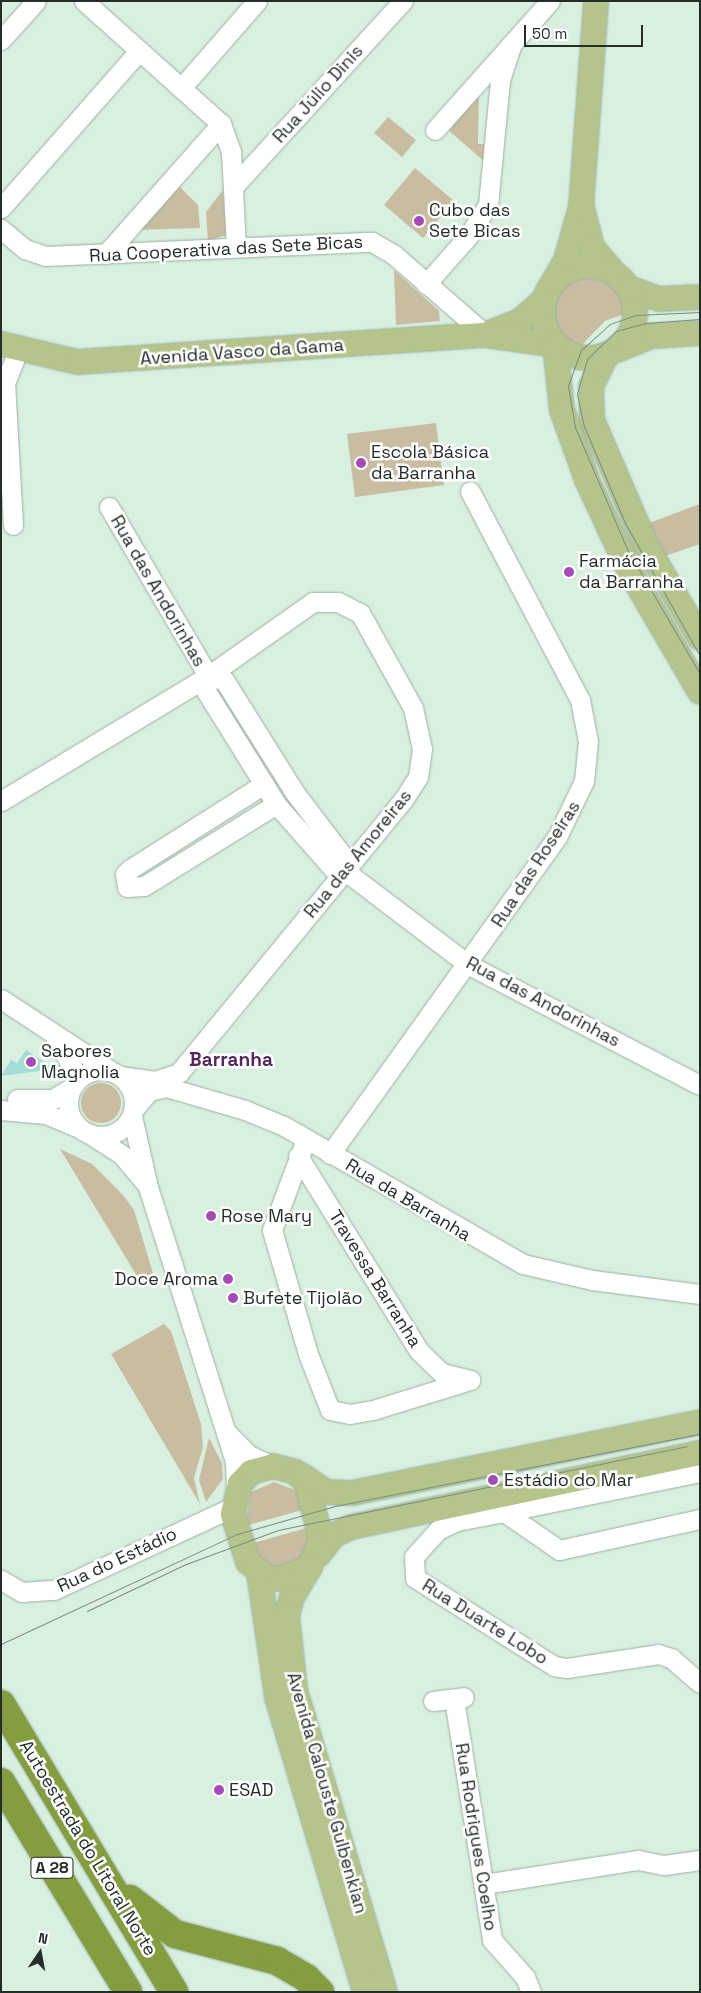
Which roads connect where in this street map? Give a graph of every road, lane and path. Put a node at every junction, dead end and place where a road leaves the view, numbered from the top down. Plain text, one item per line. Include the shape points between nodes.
1 (36, 1) edge
2 (257, 1) edge
3 (403, 1) edge
4 (550, 1) edge
5 (596, 1) edge
6 (96, 5) edge
7 (1, 40) edge
8 (511, 46) junction
9 (139, 51) junction
10 (182, 87) junction
11 (221, 124) junction
12 (435, 130) dead end
13 (233, 187) junction
14 (581, 206) junction
15 (1, 208) edge
16 (1, 229) edge
17 (236, 246) junction
18 (106, 254) junction
19 (622, 281) junction
20 (426, 284) junction
21 (549, 291) junction
22 (700, 297) edge
23 (700, 333) edge
24 (486, 335) junction
25 (555, 345) junction
26 (9, 348) edge
27 (611, 353) junction
28 (470, 491) dead end
29 (109, 507) dead end
30 (13, 525) dead end
31 (700, 638) edge
32 (208, 676) junction
33 (700, 692) edge
34 (264, 784) junction
35 (1, 801) edge
36 (276, 804) junction
37 (346, 871) junction
38 (470, 965) junction
39 (1, 999) edge
40 (49, 1029) junction
41 (117, 1074) junction
42 (73, 1085) junction
43 (700, 1085) edge
44 (1, 1099) edge
45 (1, 1110) edge
46 (133, 1112) junction
47 (84, 1131) junction
48 (302, 1148) junction
49 (330, 1154) junction
50 (148, 1187) junction
51 (700, 1294) edge
52 (700, 1422) edge
53 (225, 1432) junction
54 (700, 1453) edge
55 (273, 1466) junction
56 (700, 1472) edge
57 (300, 1475) junction
58 (234, 1499) junction
59 (504, 1512) junction
60 (700, 1519) edge
61 (314, 1560) junction
62 (259, 1573) junction
63 (1, 1580) edge
64 (700, 1683) edge
65 (433, 1702) dead end
66 (1, 1704) edge
67 (1, 1782) edge
68 (89, 1844) junction
69 (699, 1862) edge
70 (484, 1884) junction
71 (128, 1992) edge
72 (174, 1992) edge
73 (320, 1992) edge
74 (365, 1992) edge
75 (385, 1992) edge
76 (531, 1992) edge

1 - 7 street
2 - 10 street
3 - 13 street, Rua Júlio Dinis
4 - 8 street
5 - 14 main road
6 - 9 street
8 - 12 street
8 - 20 street via 500,80 488,205 469,235
9 - 10 street
9 - 15 street
10 - 11 street
11 - 13 street via 231,152
11 - 18 street
13 - 17 street
14 - 19 main road via 592,247
14 - 21 main road via 566,260
16 - 18 street, Rua Cooperativa das Sete Bicas via 34,254
17 - 18 street, Rua Cooperativa das Sete Bicas
17 - 20 street, Rua Cooperativa das Sete Bicas via 372,242 393,254
19 - 21 main road via 590,266 564,273
19 - 22 main road via 659,299
19 - 27 main road via 634,301 634,325
20 - 24 street, Rua Cooperativa das Sete Bicas
21 - 24 main road, Avenida Vasco da Gama via 520,321
21 - 25 main road via 543,324
23 - 27 main road via 644,337
24 - 25 main road, Avenida Vasco da Gama
24 - 26 main road, Avenida Vasco da Gama via 77,362
25 - 27 main road via 578,358
25 - 33 main road via 562,410 585,474 629,570
26 - 30 street via 5,383
27 - 31 main road via 591,387 592,420 647,547
28 - 38 street, Rua das Roseiras via 580,700 588,741 584,781 573,810
29 - 32 street, Rua das Andorinhas
32 - 34 street, Rua das Andorinhas via 206,691
32 - 35 street, Rua das Amoreiras
32 - 37 street, Rua das Andorinhas via 224,680 294,793 346,860
32 - 37 street, Rua das Amoreiras via 313,602 338,602 366,620 413,708 422,749 413,787
34 - 36 street, Rua das Andorinhas
34 - 36 street via 130,868 125,874 126,886 144,886
36 - 37 street, Rua das Andorinhas via 336,872
37 - 38 street, Rua das Andorinhas
37 - 41 street, Rua das Amoreiras via 179,1073 155,1081
38 - 43 street, Rua das Andorinhas
38 - 49 street, Rua das Roseiras
39 - 40 street
40 - 41 street
40 - 42 street via 69,1059
41 - 42 street via 95,1070
41 - 46 street via 133,1094
42 - 44 street via 53,1099
42 - 47 street via 68,1111
45 - 47 street via 46,1114
46 - 47 street via 117,1133
46 - 48 street, Rua da Barranha via 149,1091 173,1087 266,1118
46 - 50 street
47 - 50 street via 122,1155
48 - 48 street, Travessa Barranha via 419,1351 442,1373 470,1380 373,1410 350,1414 330,1410 273,1239 274,1220
48 - 49 street, Rua da Barranha
49 - 51 street, Rua da Barranha via 523,1264 592,1280
50 - 53 street
52 - 57 main road via 352,1493 326,1492
53 - 55 street via 249,1455
53 - 58 street via 235,1462
54 - 61 main road, Avenida Calouste Gulbenkian via 351,1527 334,1535
55 - 57 main road
55 - 58 main road via 251,1472
56 - 59 street
57 - 61 main road via 319,1519
58 - 62 main road via 244,1555
58 - 63 street, Rua do Estádio via 54,1590 22,1592
59 - 60 street via 559,1550
59 - 64 street, Rua Duarte Lobo via 457,1521 438,1530 414,1557 415,1578 554,1666 567,1668 658,1654 671,1658
61 - 62 main road via 282,1580
61 - 75 main road, Avenida Calouste Gulbenkian via 292,1597 287,1616 295,1690
62 - 74 main road, Avenida Calouste Gulbenkian via 277,1697
65 - 70 street, Rua Rodrigues Coelho via 460,1697
66 - 68 highway, Autoestrada do Litoral Norte / A 28
67 - 71 highway, A 28
68 - 72 highway, Autoestrada do Litoral Norte / A 28
68 - 73 highway via 129,1898 163,1928 290,1966
69 - 70 street via 664,1865 638,1860
70 - 76 street, Rua Rodrigues Coelho via 494,1945 525,1976

